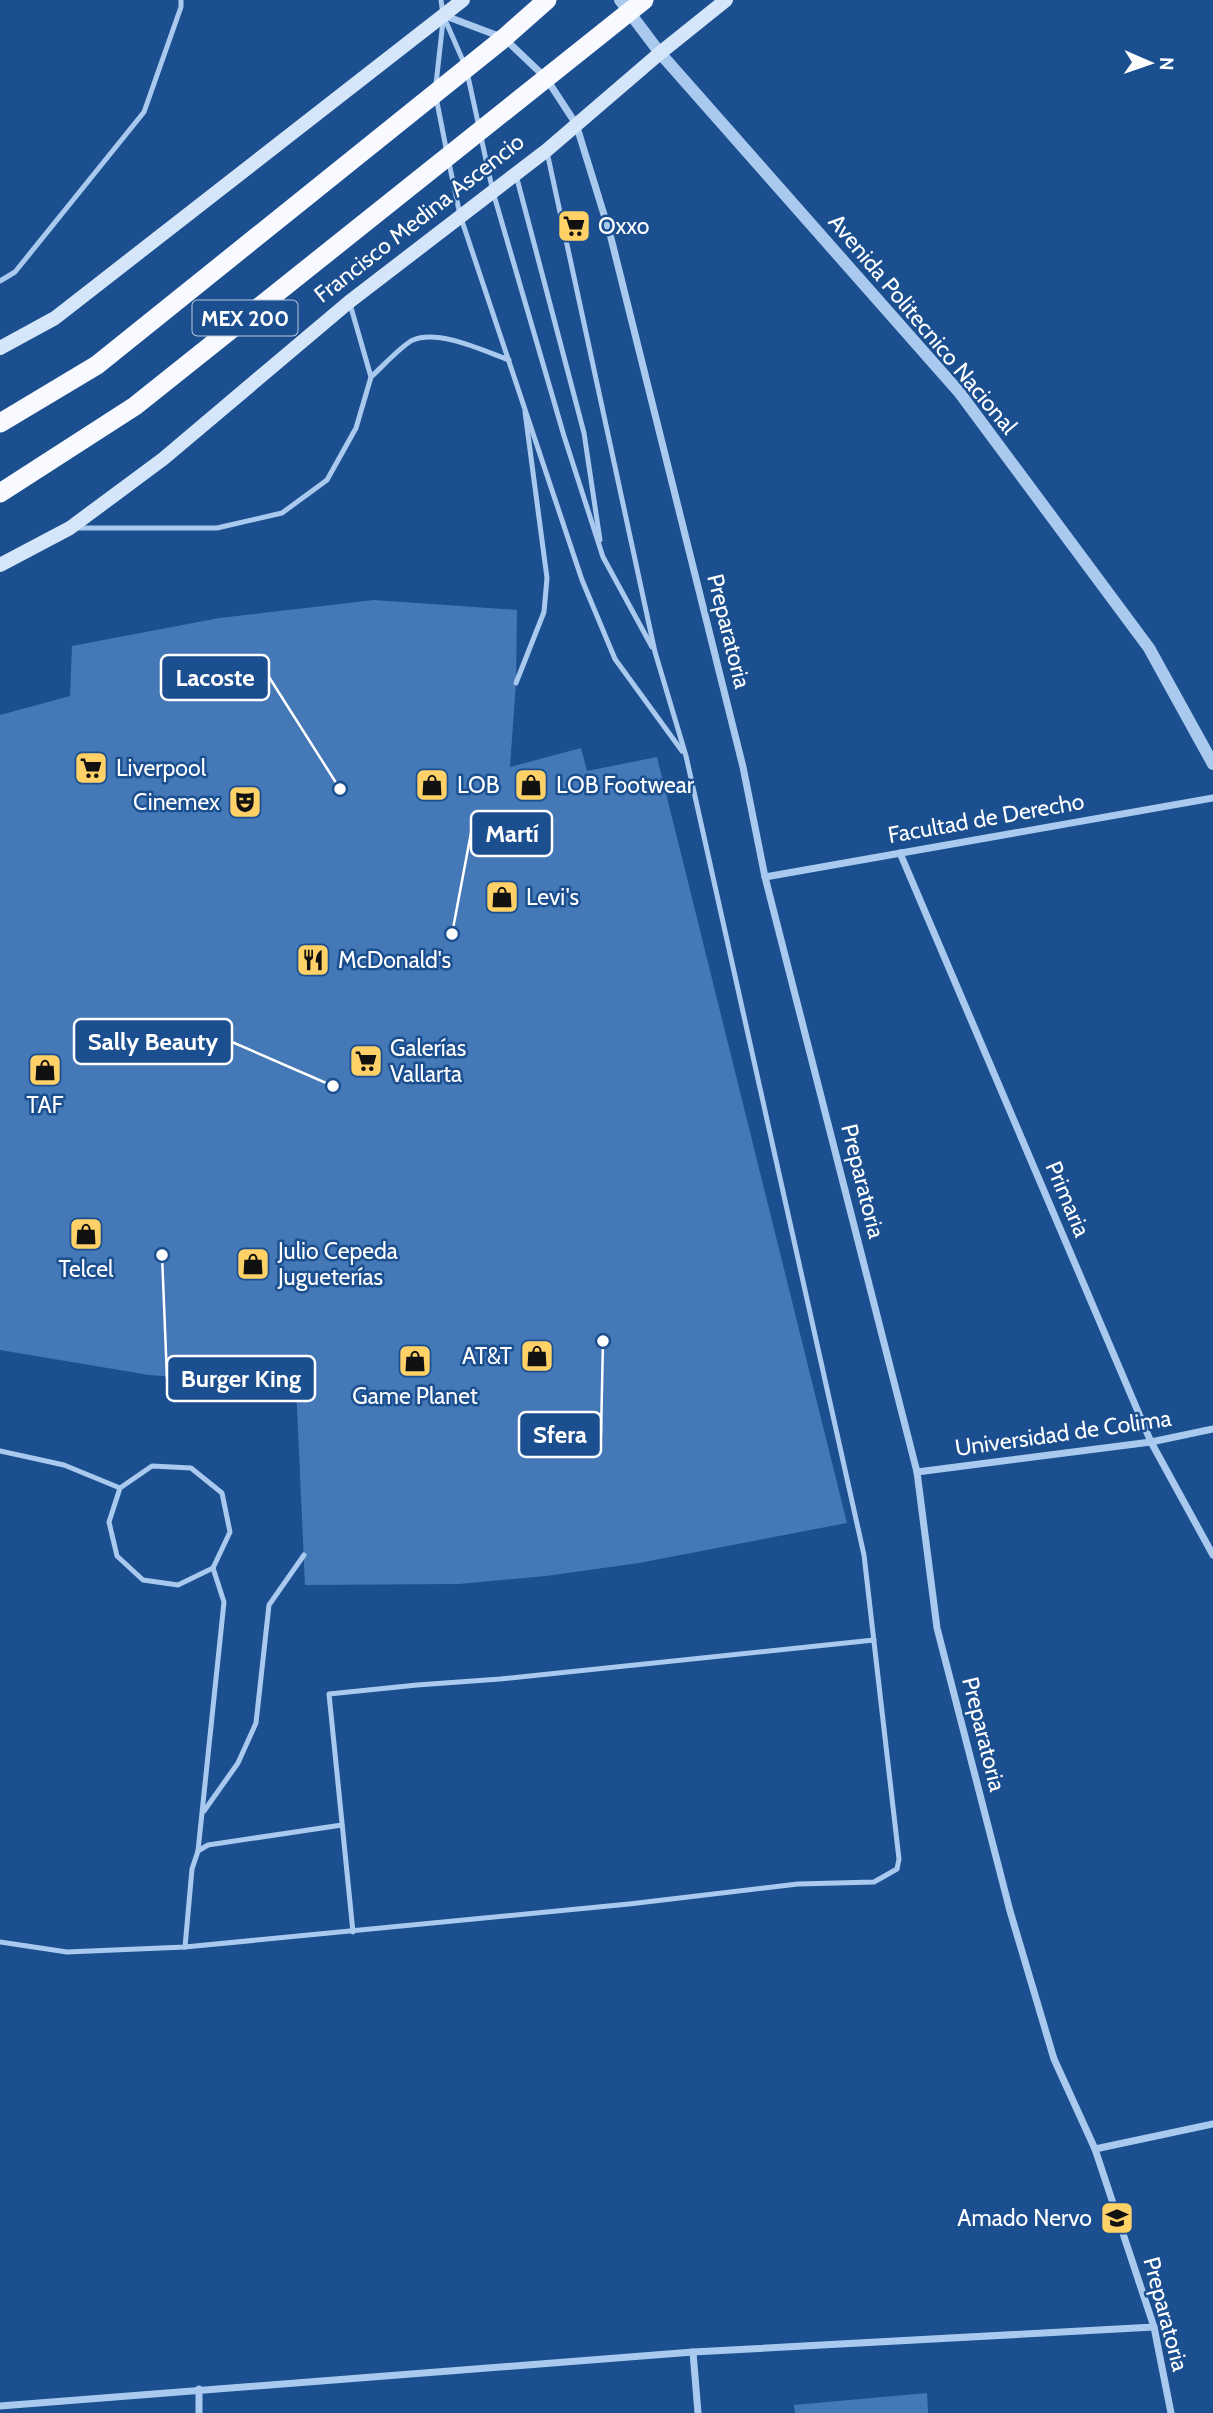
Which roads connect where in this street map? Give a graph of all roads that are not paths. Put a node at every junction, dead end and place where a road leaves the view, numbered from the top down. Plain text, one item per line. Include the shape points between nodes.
1 (181, 0) edge
2 (441, 0) edge
3 (463, 0) edge
4 (547, 0) edge
5 (726, 0) edge
6 (631, 4) edge
7 (443, 15) junction
8 (504, 38) junction
9 (660, 52) junction
10 (466, 68) junction
11 (546, 78) junction
12 (435, 94) junction
13 (576, 124) junction
14 (480, 129) junction
15 (547, 150) junction
16 (448, 157) junction
17 (515, 174) junction
18 (493, 192) junction
19 (460, 215) junction
20 (0, 281) edge
21 (349, 302) junction
22 (0, 348) edge
23 (509, 360) junction
24 (371, 377) junction
25 (523, 399) junction
26 (0, 423) edge
27 (0, 493) edge
28 (70, 528) junction
29 (603, 557) junction
30 (0, 565) edge
31 (655, 652) junction
32 (516, 683) dead end
33 (686, 756) junction
34 (1213, 764) edge
35 (1213, 798) edge
36 (900, 853) junction
37 (765, 877) junction
38 (1213, 1429) edge
39 (1151, 1442) junction
40 (0, 1451) edge
41 (917, 1472) junction
42 (120, 1488) junction
43 (304, 1555) dead end
44 (1213, 1555) edge
45 (213, 1567) junction
46 (874, 1640) junction
47 (202, 1813) junction
48 (342, 1825) junction
49 (198, 1851) junction
50 (353, 1932) junction
51 (0, 1942) edge
52 (185, 1947) junction
53 (1213, 2124) edge
54 (1095, 2149) junction
55 (1154, 2327) junction
56 (693, 2352) junction
57 (199, 2389) junction
58 (0, 2406) edge
59 (200, 2413) edge
60 (698, 2413) edge
61 (1171, 2413) edge

1 - 20 lane via 144,112 15,272
2 - 7 lane
3 - 7 main road
4 - 8 highway, MEX 200
5 - 9 main road, Francisco Medina Ascencio
6 - 9 street, Avenida Politecnico Nacional
6 - 11 highway, Francisco Medina Ascencio / MEX 200
7 - 8 street, Preparatoria
7 - 10 lane
7 - 12 lane
7 - 22 main road via 55,318
8 - 10 highway, MEX 200
8 - 11 street, Preparatoria
9 - 13 main road, Francisco Medina Ascencio
9 - 34 street, Avenida Politecnico Nacional via 959,392 1149,648
10 - 12 highway, MEX 200
10 - 14 lane
11 - 13 street, Preparatoria
11 - 14 highway, Francisco Medina Ascencio / MEX 200
12 - 16 lane
12 - 26 highway, MEX 200 via 97,365
13 - 15 main road, Francisco Medina Ascencio
13 - 37 street, Preparatoria via 610,234 743,767
14 - 16 highway, Francisco Medina Ascencio / MEX 200
14 - 18 lane
15 - 17 main road, Francisco Medina Ascencio
15 - 31 lane
16 - 19 lane
16 - 27 highway, Francisco Medina Ascencio / MEX 200 via 135,406
17 - 18 main road, Francisco Medina Ascencio
17 - 29 lane via 584,433
18 - 19 main road, Francisco Medina Ascencio
18 - 29 lane
19 - 21 main road, Francisco Medina Ascencio
19 - 23 lane
21 - 24 lane
21 - 28 main road, Francisco Medina Ascencio via 163,459
23 - 24 lane via 432,337 412,340
23 - 25 lane
24 - 28 lane via 356,428 327,480 282,513 217,528
25 - 32 lane via 547,578 544,612
25 - 33 lane via 582,580 615,659
28 - 30 main road, Francisco Medina Ascencio
29 - 31 lane
31 - 33 lane
33 - 46 lane via 864,1555
35 - 36 street, Facultad de Derecho
36 - 37 street, Facultad de Derecho
36 - 39 street, Primaria
37 - 41 street, Preparatoria
38 - 39 street, Universidad de Colima
39 - 41 street, Universidad de Colima
39 - 44 street, Primaria
40 - 42 lane via 64,1465
41 - 54 street, Preparatoria via 937,1628 1010,1912 1054,2059
42 - 45 lane via 108,1522 117,1556 143,1580 178,1585
42 - 45 lane via 152,1466 191,1468 222,1493 230,1532
43 - 47 lane via 269,1605 256,1723 238,1763
45 - 47 lane via 224,1602
46 - 48 lane via 328,1694
46 - 50 lane via 899,1859 897,1869 887,1876 874,1882 798,1885
47 - 49 lane
48 - 49 lane via 208,1845
48 - 50 lane
49 - 52 lane via 192,1869
50 - 52 lane
51 - 52 lane via 67,1952
53 - 54 street
54 - 55 street, Preparatoria
55 - 56 street
55 - 61 street, Preparatoria
56 - 57 street
56 - 60 street
57 - 58 street
57 - 59 street

